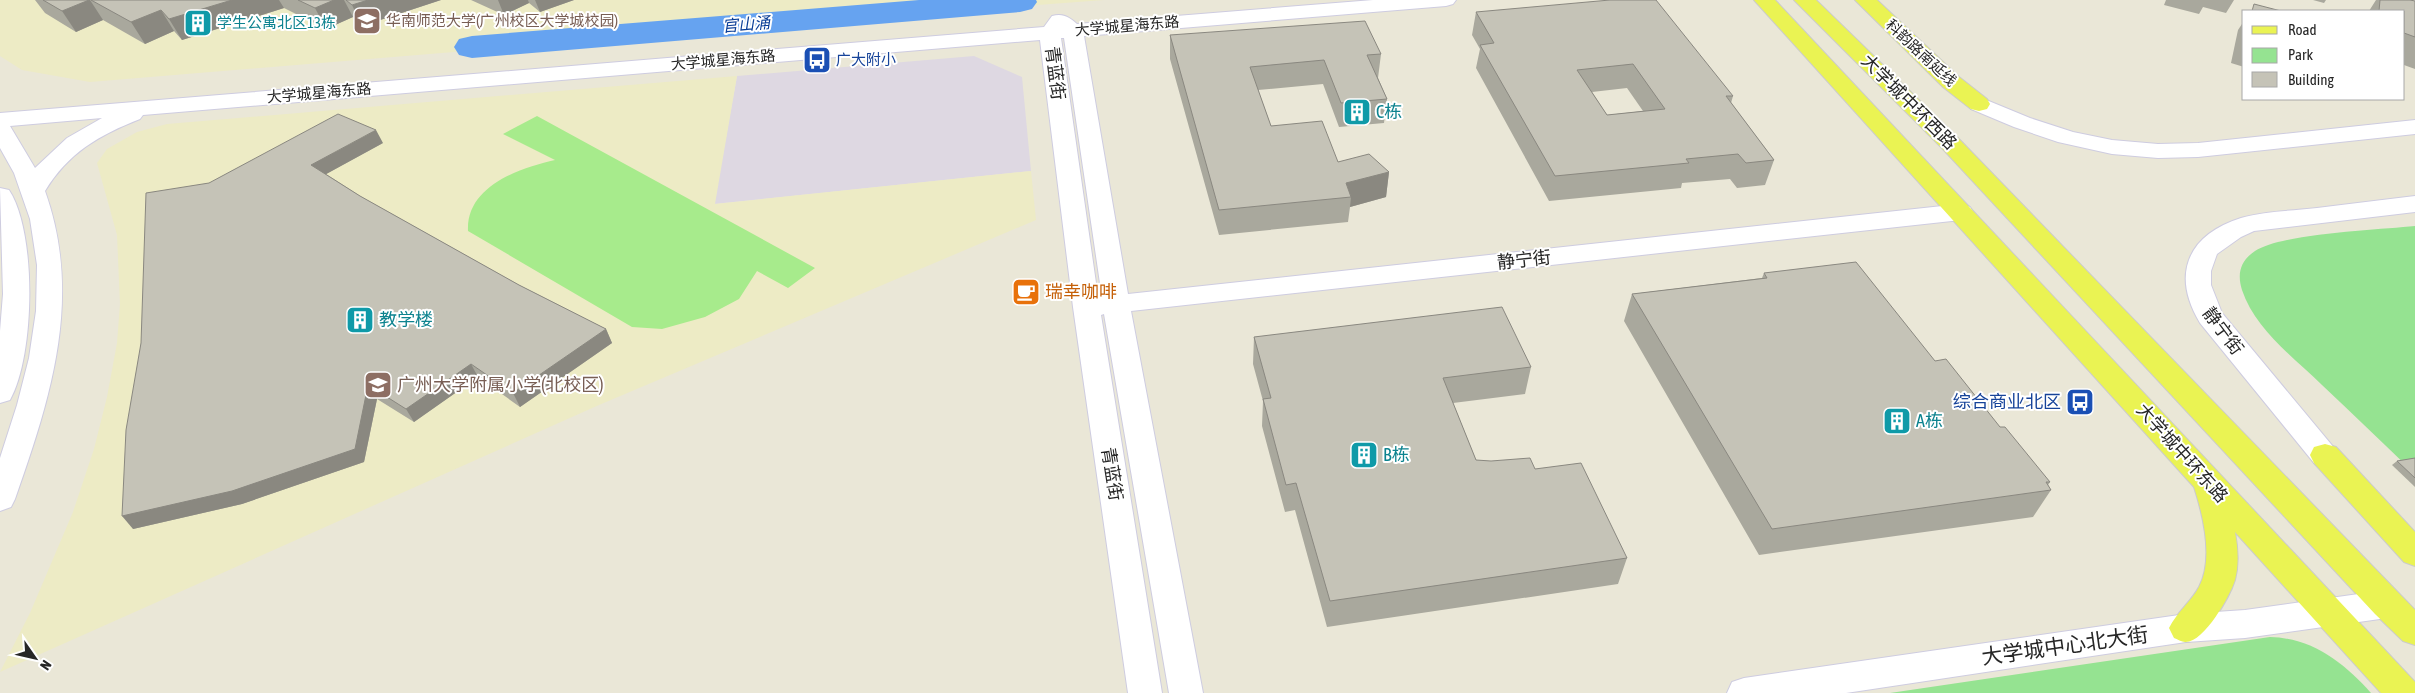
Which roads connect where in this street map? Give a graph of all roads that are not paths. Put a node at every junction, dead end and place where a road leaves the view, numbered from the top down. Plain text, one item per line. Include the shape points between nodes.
1 (1300, 0) edge
2 (1446, 0) edge
3 (1764, 0) edge
4 (1804, 0) edge
5 (1865, 0) edge
6 (1061, 28) junction
7 (0, 106) edge
8 (160, 106) junction
9 (0, 120) edge
10 (2415, 127) edge
11 (0, 128) edge
12 (34, 189) junction
13 (0, 195) edge
14 (2415, 204) edge
15 (1961, 212) junction
16 (1116, 304) junction
17 (1086, 307) junction
18 (0, 393) edge
19 (2206, 480) junction
20 (0, 499) edge
21 (2415, 553) edge
22 (2387, 604) junction
23 (2328, 612) junction
24 (2186, 628) junction
25 (2415, 631) edge
26 (1146, 693) edge
27 (1186, 693) edge
28 (1744, 693) edge
29 (2402, 693) edge

1 - 6 main road, 大学城星海东路
2 - 6 main road, 大学城星海东路
3 - 15 main road, 大学城中环西路
4 - 22 main road, 大学城中环西路 via 2011,206
5 - 10 main road, 科韵路南延线 via 1951,82 1979,104 2004,116 2069,137 2116,147 2159,151 2208,149
6 - 7 main road, 大学城星海东路
6 - 8 main road, 大学城星海东路
6 - 16 main road, 青蓝街
6 - 17 main road, 青蓝街
8 - 9 main road, 大学城星海东路
8 - 12 main road via 127,116 78,143 43,172
11 - 12 main road
12 - 20 main road via 50,257 49,330 40,379
13 - 18 main road via 10,228 16,268 13,341
14 - 21 main road, 静宁街 via 2249,224 2228,231 2204,251 2196,283 2210,318 2325,455
15 - 16 main road, 静宁街
15 - 19 main road, 大学城中环东路
16 - 17 main road, 静宁街
16 - 27 main road, 青蓝街
17 - 26 main road, 青蓝街
19 - 23 main road, 大学城中环东路
19 - 24 main road via 2219,532 2220,572 2215,590
22 - 23 main road, 大学城中心北大街
22 - 25 main road
23 - 24 main road, 大学城中心北大街 via 2245,624
23 - 29 main road, 大学城中环东路
24 - 28 main road, 大学城中心北大街

